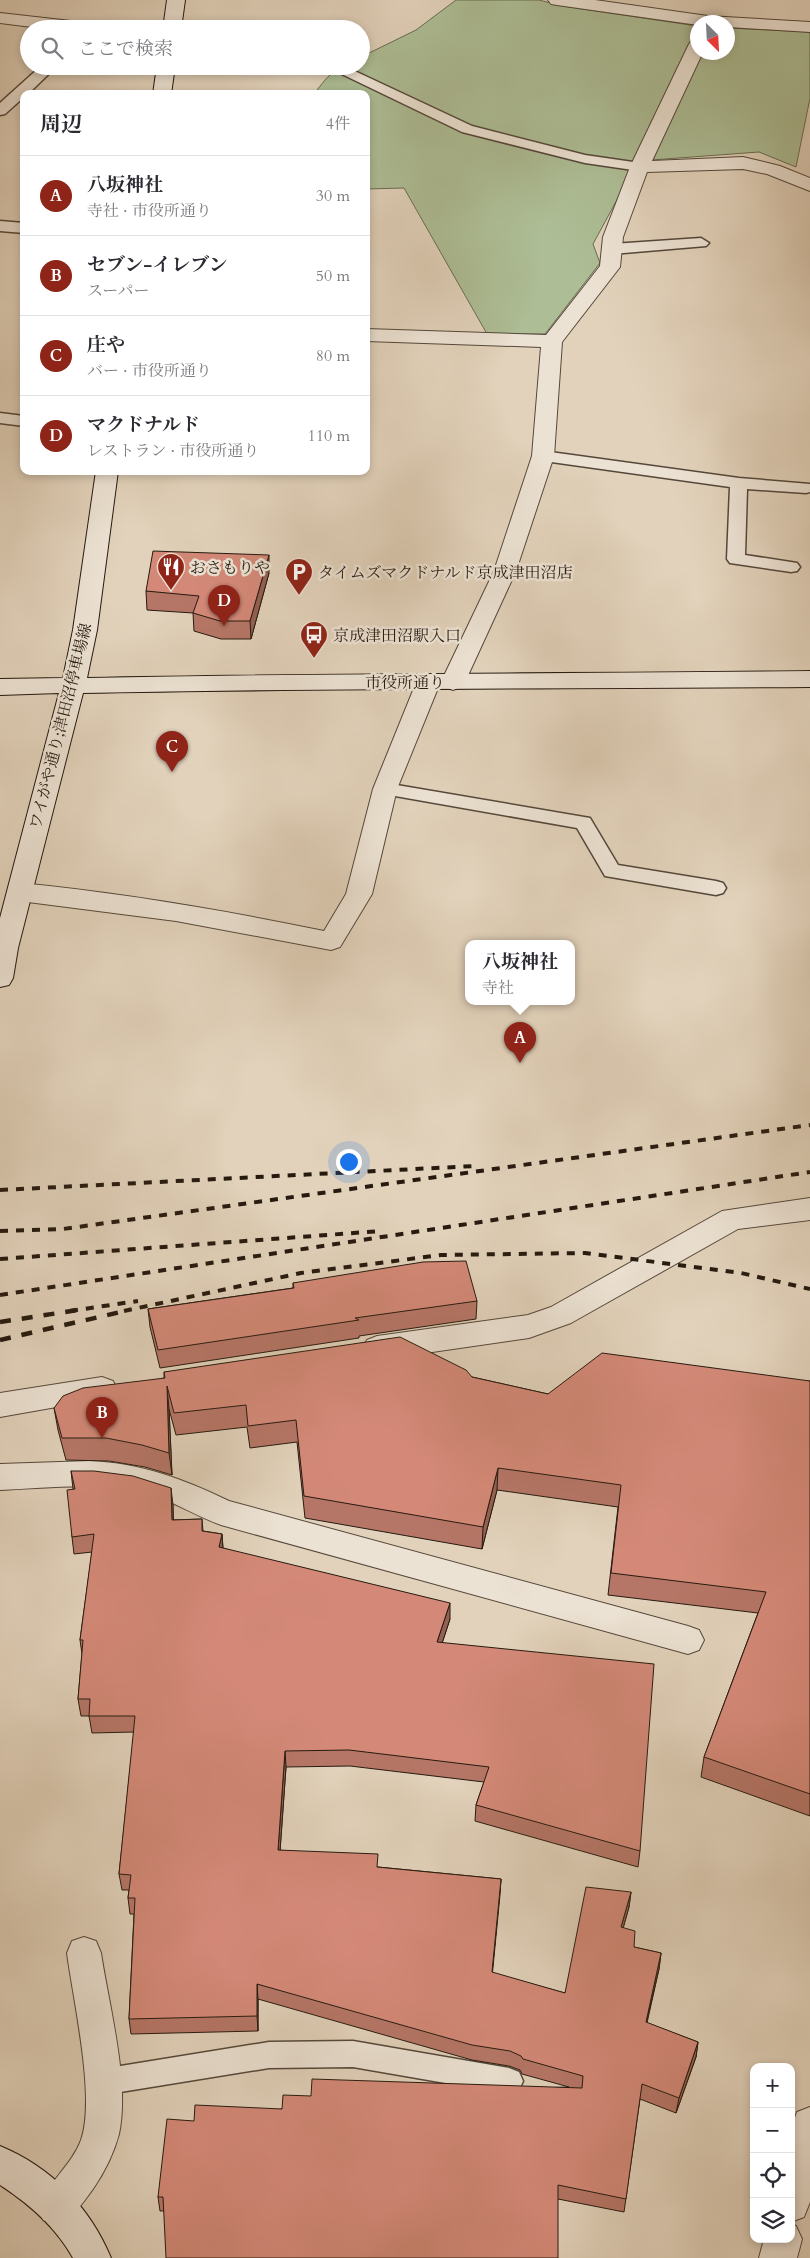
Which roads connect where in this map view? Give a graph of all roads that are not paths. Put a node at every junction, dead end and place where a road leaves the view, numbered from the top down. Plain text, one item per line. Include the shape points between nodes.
1 (176, 0) edge
2 (557, 0) edge
3 (691, 15) edge
4 (0, 18) edge
5 (173, 20) edge
6 (735, 20) edge
7 (20, 21) edge
8 (810, 27) edge
9 (690, 60) edge
10 (40, 75) edge
11 (165, 75) edge
12 (351, 75) edge
13 (23, 90) edge
14 (163, 90) edge
15 (20, 93) edge
16 (0, 111) edge
17 (640, 167) junction
18 (810, 185) edge
19 (0, 226) edge
20 (20, 228) edge
21 (701, 244) dead end
22 (612, 249) junction
23 (370, 335) edge
24 (552, 341) junction
25 (0, 418) edge
26 (20, 420) edge
27 (543, 456) junction
28 (107, 475) edge
29 (739, 483) junction
30 (806, 488) dead end
31 (791, 567) dead end
32 (810, 679) edge
33 (453, 682) junction
34 (428, 683) junction
35 (73, 686) junction
36 (0, 688) edge
37 (385, 789) junction
38 (716, 888) dead end
39 (20, 892) junction
40 (0, 978) edge
41 (810, 1209) edge
42 (354, 1352) edge
43 (129, 1386) edge
44 (0, 1405) edge
45 (0, 1477) edge
46 (688, 1640) dead end
47 (84, 1953) dead end
48 (508, 2081) dead end
49 (102, 2082) junction
50 (810, 2125) edge
51 (0, 2164) edge
52 (792, 2198) edge
53 (56, 2207) junction
54 (782, 2243) edge
55 (92, 2258) edge
56 (778, 2258) edge

1 - 5 street
2 - 3 street
4 - 7 street
6 - 8 street
9 - 17 street
10 - 13 lane
11 - 14 street
12 - 17 lane via 467,129 585,159
15 - 16 lane
17 - 18 street via 743,163 773,170
17 - 22 street via 613,237
19 - 20 lane
21 - 22 lane
22 - 24 street via 610,267
23 - 24 street
24 - 27 street
25 - 26 lane
27 - 29 lane
27 - 33 street via 505,572
28 - 35 street, ワイがや通り;津田沼停車場線 via 85,630
29 - 30 lane
29 - 31 lane via 736,559
32 - 33 street, 市役所通り
33 - 34 street, 市役所通り
34 - 35 street, 市役所通り
34 - 37 street
35 - 36 street, 市役所通り
35 - 39 street, ワイがや通り;津田沼停車場線
37 - 38 lane via 583,823 612,871
37 - 39 street via 359,894 331,941 195,914
39 - 40 street, ワイがや通り;津田沼停車場線
41 - 42 street via 732,1219 561,1315 529,1326
43 - 44 street
45 - 46 street via 96,1475 141,1479 182,1492 221,1512
47 - 49 street
48 - 49 lane via 353,2054 269,2055
49 - 53 street via 101,2133 82,2176
50 - 52 street
51 - 53 street via 20,2176
53 - 55 street via 85,2241
54 - 56 street

